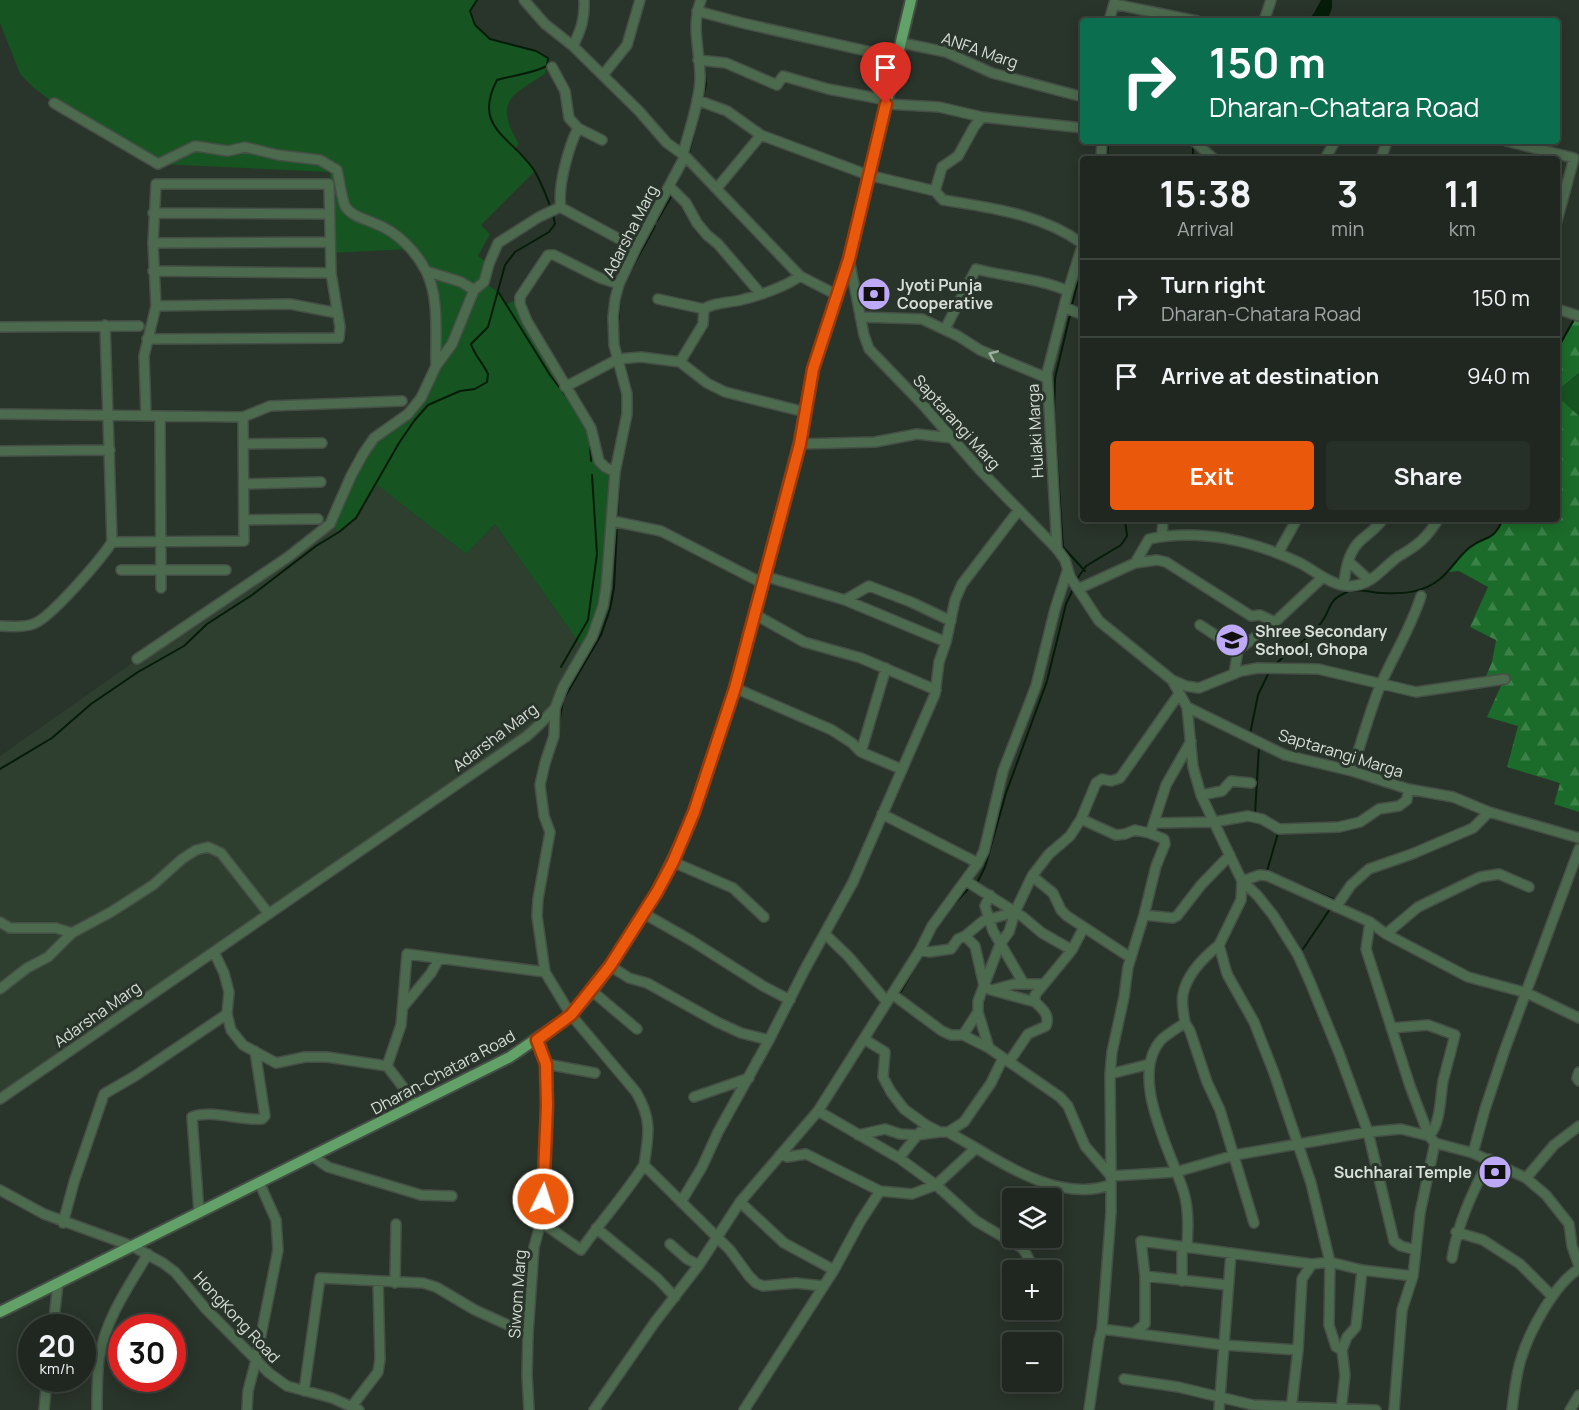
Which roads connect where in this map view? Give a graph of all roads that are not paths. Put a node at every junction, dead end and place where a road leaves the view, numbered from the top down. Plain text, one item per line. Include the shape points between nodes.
1 (524, 0) edge
2 (584, 0) edge
3 (640, 0) edge
4 (701, 0) edge
5 (911, 0) edge
6 (1271, 0) edge
7 (1114, 2) edge
8 (697, 11) junction
9 (1109, 18) edge
10 (1184, 18) edge
11 (1265, 18) edge
12 (902, 42) junction
13 (573, 46) junction
14 (898, 58) junction
15 (698, 60) junction
16 (552, 67) dead end
17 (603, 75) junction
18 (1080, 96) edge
19 (697, 100) junction
20 (886, 102) junction
21 (54, 103) dead end
22 (982, 117) junction
23 (578, 128) junction
24 (1080, 128) edge
25 (761, 135) junction
26 (603, 140) dead end
27 (1197, 144) edge
28 (1518, 144) edge
29 (684, 155) junction
30 (1211, 156) edge
31 (868, 175) junction
32 (669, 186) junction
33 (717, 188) junction
34 (935, 191) junction
35 (555, 210) junction
36 (1560, 210) edge
37 (153, 213) junction
38 (329, 214) junction
39 (329, 242) junction
40 (1080, 242) edge
41 (153, 243) junction
42 (636, 248) junction
43 (1080, 253) edge
44 (849, 259) junction
45 (426, 271) junction
46 (153, 272) junction
47 (331, 273) junction
48 (800, 276) junction
49 (619, 284) junction
50 (474, 290) junction
51 (1068, 291) junction
52 (760, 293) junction
53 (837, 295) junction
54 (658, 299) dead end
55 (156, 306) junction
56 (1064, 307) junction
57 (704, 309) junction
58 (1560, 310) edge
59 (337, 313) junction
60 (1080, 314) edge
61 (1579, 316) edge
62 (860, 317) junction
63 (105, 325) junction
64 (139, 326) dead end
65 (0, 327) edge
66 (945, 329) junction
67 (147, 339) junction
68 (618, 358) junction
69 (680, 362) junction
70 (436, 366) junction
71 (1047, 378) junction
72 (565, 387) junction
73 (402, 401) dead end
74 (805, 412) junction
75 (0, 414) edge
76 (108, 415) junction
77 (146, 416) junction
78 (160, 417) junction
79 (243, 417) junction
80 (952, 438) junction
81 (322, 443) dead end
82 (244, 444) junction
83 (800, 444) junction
84 (110, 450) junction
85 (0, 451) edge
86 (615, 472) junction
87 (321, 482) dead end
88 (244, 484) junction
89 (1018, 511) junction
90 (318, 519) dead end
91 (244, 520) junction
92 (612, 521) junction
93 (1163, 522) edge
94 (1295, 522) edge
95 (1381, 522) edge
96 (1437, 522) edge
97 (1162, 536) junction
98 (160, 541) junction
99 (112, 542) junction
100 (1057, 549) junction
101 (1278, 554) junction
102 (1348, 561) junction
103 (1134, 563) junction
104 (121, 570) dead end
105 (160, 570) junction
106 (226, 570) dead end
107 (1323, 577) junction
108 (763, 579) junction
109 (1369, 580) junction
110 (1072, 581) junction
111 (1344, 585) junction
112 (161, 588) dead end
113 (1421, 596) dead end
114 (845, 600) junction
115 (754, 614) junction
116 (951, 621) junction
117 (1275, 622) junction
118 (1200, 625) dead end
119 (0, 626) edge
120 (946, 642) junction
121 (1238, 650) junction
122 (137, 659) dead end
123 (886, 668) junction
124 (1233, 674) junction
125 (1505, 679) dead end
126 (1172, 680) junction
127 (1381, 685) junction
128 (735, 688) junction
129 (936, 690) junction
130 (1179, 694) junction
131 (1187, 707) junction
132 (555, 708) junction
133 (1191, 741) junction
134 (861, 752) junction
135 (901, 769) junction
136 (1352, 771) junction
137 (1251, 783) dead end
138 (1408, 789) junction
139 (1201, 795) junction
140 (1489, 812) junction
141 (882, 814) junction
142 (1081, 819) junction
143 (1214, 822) junction
144 (1155, 823) junction
145 (1149, 832) junction
146 (1579, 838) edge
147 (1579, 849) edge
148 (1230, 855) junction
149 (673, 862) junction
150 (978, 863) junction
151 (1032, 876) junction
152 (966, 881) junction
153 (1242, 881) junction
154 (1529, 887) dead end
155 (990, 896) junction
156 (1336, 907) junction
157 (1015, 912) junction
158 (643, 913) junction
159 (269, 914) junction
160 (1144, 915) junction
161 (764, 917) dead end
162 (988, 919) junction
163 (0, 922) edge
164 (1370, 922) junction
165 (1084, 927) junction
166 (72, 933) junction
167 (825, 934) junction
168 (1386, 934) junction
169 (965, 936) junction
170 (1000, 944) junction
171 (1219, 945) junction
172 (920, 950) junction
173 (1072, 950) junction
174 (214, 952) junction
175 (1131, 958) junction
176 (440, 959) junction
177 (610, 966) junction
178 (545, 972) junction
179 (1024, 984) junction
180 (1042, 984) junction
181 (988, 988) junction
182 (0, 989) edge
183 (592, 991) junction
184 (1527, 993) junction
185 (890, 998) junction
186 (790, 1000) junction
187 (1035, 1002) junction
188 (403, 1007) junction
189 (978, 1012) junction
190 (227, 1014) junction
191 (571, 1015) junction
192 (1579, 1018) edge
193 (1185, 1023) junction
194 (1391, 1028) junction
195 (637, 1029) dead end
196 (963, 1035) junction
197 (864, 1039) junction
198 (537, 1040) junction
199 (770, 1040) junction
200 (989, 1048) junction
201 (255, 1051) junction
202 (1006, 1060) junction
203 (546, 1064) junction
204 (1150, 1064) junction
205 (387, 1066) junction
206 (1579, 1072) edge
207 (595, 1073) dead end
208 (1110, 1074) junction
209 (748, 1078) junction
210 (1579, 1081) edge
211 (694, 1097) dead end
212 (0, 1099) edge
213 (416, 1104) junction
214 (818, 1110) junction
215 (926, 1125) junction
216 (1579, 1126) edge
217 (944, 1132) junction
218 (1368, 1132) junction
219 (858, 1135) junction
220 (917, 1135) junction
221 (1432, 1139) junction
222 (1299, 1145) junction
223 (976, 1148) junction
224 (1473, 1153) junction
225 (781, 1154) junction
226 (1235, 1155) junction
227 (312, 1156) junction
228 (899, 1158) junction
229 (1489, 1160) junction
230 (644, 1165) junction
231 (1176, 1172) junction
232 (1526, 1178) junction
233 (1110, 1180) junction
234 (259, 1182) junction
235 (936, 1185) junction
236 (0, 1190) edge
237 (880, 1191) junction
238 (452, 1196) dead end
239 (681, 1202) junction
240 (740, 1202) junction
241 (199, 1212) junction
242 (1579, 1218) edge
243 (541, 1221) junction
244 (63, 1222) junction
245 (1254, 1223) dead end
246 (396, 1224) dead end
247 (1569, 1224) junction
248 (596, 1228) junction
249 (1456, 1232) junction
250 (718, 1238) junction
251 (670, 1244) dead end
252 (132, 1246) junction
253 (1185, 1248) junction
254 (1416, 1250) junction
255 (1231, 1253) junction
256 (148, 1254) junction
257 (1452, 1258) dead end
258 (1028, 1260) edge
259 (1330, 1262) junction
260 (1312, 1264) junction
261 (699, 1266) junction
262 (1579, 1268) edge
263 (834, 1270) junction
264 (1362, 1270) junction
265 (1145, 1276) junction
266 (1413, 1276) junction
267 (1182, 1281) junction
268 (378, 1282) junction
269 (58, 1283) junction
270 (395, 1283) junction
271 (1227, 1285) junction
272 (823, 1286) junction
273 (1552, 1296) junction
274 (675, 1297) junction
275 (0, 1312) edge
276 (55, 1314) edge
277 (1102, 1329) junction
278 (1134, 1333) junction
279 (528, 1334) junction
280 (1223, 1346) junction
281 (1298, 1350) junction
282 (1342, 1350) junction
283 (256, 1360) junction
284 (1124, 1379) dead end
285 (304, 1391) junction
286 (46, 1392) edge
287 (1579, 1395) edge
288 (1220, 1398) junction
289 (356, 1408) edge
290 (1291, 1408) edge
291 (1341, 1409) edge
292 (44, 1410) edge
293 (97, 1410) edge
294 (247, 1410) edge
295 (529, 1410) edge
296 (594, 1410) edge
297 (744, 1410) edge
298 (1089, 1410) edge
299 (1219, 1410) edge
300 (1376, 1410) edge
301 (1394, 1410) edge
302 (1512, 1410) edge
303 (1570, 1410) edge

1 - 13 street via 545,24
2 - 13 street via 582,28
3 - 17 street via 627,45
4 - 8 street, Adarsha Marg
5 - 12 main road, Dharan-Chatara Road
6 - 11 street
7 - 9 street
7 - 10 street
8 - 14 street
8 - 15 street, Adarsha Marg
12 - 14 main road, Dharan-Chatara Road
12 - 18 street, ANFA Marg via 946,52 992,73
13 - 17 street
14 - 20 main road, Dharan-Chatara Road
15 - 19 street, Adarsha Marg
15 - 20 street via 726,63 777,85 783,76
16 - 23 street via 565,91 569,118
17 - 29 street via 667,143
19 - 25 street via 727,111
19 - 29 street, Adarsha Marg
20 - 22 street via 939,107
20 - 31 main road, Dharan-Chatara Road
21 - 45 street via 158,164 195,146 228,151 245,147 320,160 337,170 345,206 412,249
22 - 24 street
22 - 34 street via 958,156 942,167
23 - 26 street
23 - 35 street
25 - 31 street
25 - 33 street
27 - 30 street
28 - 36 street via 1574,158
29 - 32 street, Adarsha Marg
29 - 33 street
31 - 34 street
31 - 44 main road, Dharan-Chatara Road
32 - 42 street, Adarsha Marg
32 - 52 street
33 - 48 street
34 - 40 street via 943,200 1016,213 1051,225
35 - 42 street
35 - 50 street via 498,243 484,282
37 - 38 street
37 - 38 street via 156,184 329,184
37 - 41 street
38 - 39 street
39 - 41 street
39 - 47 street
41 - 46 street
42 - 49 street, Adarsha Marg
43 - 51 street, Hulaki Marga
44 - 53 main road, Dharan-Chatara Road
44 - 62 street, Saptarangi Marg
45 - 50 street
45 - 70 street via 435,308
46 - 47 street
46 - 55 street
47 - 59 street
48 - 52 street via 780,288
48 - 53 street
49 - 68 street, Adarsha Marg via 613,316
49 - 72 street via 548,255 520,297 527,321
50 - 70 street via 452,344
51 - 56 street, Hulaki Marga
51 - 66 street via 1037,280 976,269
52 - 57 street
53 - 74 main road, Dharan-Chatara Road via 813,369
54 - 57 street
55 - 59 street via 290,304
55 - 67 street
56 - 60 street
56 - 71 street, Hulaki Marga
57 - 69 street via 703,324
58 - 61 street
59 - 67 street via 339,338
62 - 66 street via 922,319
62 - 80 street, Saptarangi Marg via 868,349
63 - 64 street
63 - 65 street
63 - 76 street
71 -> 66 street via 980,350
67 - 77 street
68 - 69 street
68 - 72 street
68 - 86 street, Adarsha Marg via 627,394 627,414
69 - 74 street via 725,392
70 - 122 street via 421,398 408,414 374,438 363,454 330,524
71 - 100 street, Hulaki Marga
72 - 86 street via 591,428 599,461
73 - 79 street via 270,406
74 - 83 main road, Dharan-Chatara Road
75 - 76 street
76 - 77 street
76 - 84 street
77 - 78 street
78 - 79 street
78 - 98 street
79 - 82 street
80 - 83 street via 917,434 875,442
80 - 89 street, Saptarangi Marg
81 - 82 street
82 - 88 street
83 - 108 main road, Dharan-Chatara Road
84 - 85 street
84 - 99 street
86 - 92 street, Adarsha Marg
87 - 88 street
88 - 91 street
89 - 100 street, Saptarangi Marg
89 - 116 street via 962,584
90 - 91 street
91 - 98 street via 244,541
92 - 108 street via 661,531
92 - 132 street, Adarsha Marg via 606,588 598,622
93 - 97 street
94 - 101 street
95 - 102 street via 1359,542
96 - 109 street via 1412,549
97 - 101 street via 1226,538
97 - 103 street via 1149,538
98 - 99 street
98 - 105 street
99 - 119 street via 41,620 23,626
100 - 110 street, Saptarangi Marg
101 - 107 street
102 - 109 street
102 - 111 street
103 - 110 street
103 - 117 street via 1166,562 1251,616 1260,615
104 - 105 street
105 - 106 street
105 - 112 street
107 - 111 street
107 - 117 street
108 - 114 street
108 - 115 main road, Dharan-Chatara Road
109 - 111 street
110 - 126 street via 1099,621
110 - 150 street via 1055,609 1036,686 1003,771
113 - 127 street
114 - 116 street via 869,586
114 - 120 street
115 - 123 street via 804,642
115 - 128 main road, Dharan-Chatara Road
116 - 120 street
117 - 121 street
118 - 121 street
120 - 129 street
121 - 124 street
123 - 129 street
123 - 134 street
124 - 126 street via 1199,687
124 - 127 street via 1273,667 1333,671
125 - 127 street via 1424,692
126 - 130 street
127 - 136 street
128 - 134 street via 832,730
128 - 149 main road, Dharan-Chatara Road via 702,791
129 - 135 street
130 - 131 street
130 - 142 street via 1120,778 1096,783
131 - 133 street
131 - 136 street, Saptarangi Marga via 1285,754
132 - 159 street, Adarsha Marg via 526,736
132 - 178 street via 554,736 540,785 550,832 537,916
133 - 139 street via 1195,780
133 - 144 street via 1166,785
134 - 135 street
135 - 141 street
136 - 138 street, Saptarangi Marga
137 - 139 street via 1231,781 1222,791
138 - 140 street, Saptarangi Marga via 1453,797
138 - 143 street via 1407,800 1399,806 1378,809 1360,822 1339,827 1279,829 1248,816
139 - 143 street
140 - 146 street, Saptarangi Marga
140 - 156 street via 1473,828 1369,869 1351,885
141 - 150 street
141 - 167 street
142 - 145 street via 1116,835 1135,830
142 - 151 street
143 - 144 street
143 - 148 street
144 - 145 street
145 - 160 street via 1164,839 1165,844
147 - 184 street
148 - 153 street
148 - 160 street via 1178,916
149 - 158 main road, Dharan-Chatara Road
149 - 161 street via 733,888
150 - 152 street
151 - 157 street
151 - 165 street via 1053,893 1067,916
152 - 155 street
152 - 172 street via 932,926
153 - 156 street via 1268,876
153 - 171 street via 1241,900
153 - 218 street via 1273,915 1298,955
154 - 168 street via 1499,874 1480,877 1418,907
155 - 157 street
155 - 162 street via 984,906
156 - 164 street
157 - 162 street
157 - 170 street via 1009,932
157 - 173 street
158 - 177 main road, Dharan-Chatara Road
158 - 186 street
159 - 166 street via 221,853 208,847 196,850 153,885
159 - 174 street, Adarsha Marg
160 - 175 street
162 - 169 street
162 - 170 street
163 - 166 street via 10,928 56,928
164 - 168 street
164 - 194 street via 1366,949
165 - 173 street
165 - 175 street
166 - 182 street via 48,957
167 - 185 street
167 - 186 street
168 - 184 street via 1468,976
169 - 172 street via 951,949
169 - 181 street via 975,946
170 - 179 street
170 - 181 street
171 - 193 street via 1204,957 1188,982 1182,996
171 - 222 street via 1227,974 1254,1022
172 - 185 street
173 - 180 street
174 - 190 street via 229,992
174 - 212 street, Adarsha Marg
175 - 208 street
176 - 178 street
176 - 188 street
176 - 188 street via 407,954
177 - 183 main road, Dharan-Chatara Road
177 - 199 street via 717,1022
178 - 191 street
179 - 180 street
179 - 181 street
180 - 187 street
181 - 187 street
181 - 189 street via 978,1001
183 - 191 main road, Dharan-Chatara Road
183 - 195 street
184 - 192 street
184 - 224 street via 1485,1108
185 - 196 street via 942,1031
185 - 197 street
186 - 199 street
187 - 202 street via 1047,1015 1046,1026 1028,1034
188 - 205 street
189 - 196 street
189 - 200 street
190 - 201 street via 237,1039
190 - 244 street via 104,1094
191 - 198 main road, Dharan-Chatara Road
191 - 230 street via 643,1104 648,1116
193 - 204 street via 1161,1040
193 - 226 street
194 - 221 street
194 - 221 street via 1428,1025 1455,1035
196 - 200 street
197 - 214 street
197 - 215 street via 885,1052 883,1077 891,1092 904,1109
198 - 203 street, Siwom Marg
198 - 213 main road, Dharan-Chatara Road
199 - 209 street
200 - 202 street
201 - 205 street via 276,1063 305,1056
201 - 241 street via 262,1119 192,1117
202 - 217 street via 964,1122
202 - 233 street via 1068,1106 1085,1146
203 - 207 street
203 - 243 street, Siwom Marg
204 - 208 street
204 - 231 street via 1155,1113
205 - 213 street
206 - 210 street
208 - 233 street
209 - 211 street
209 - 239 street
213 - 227 main road, Dharan-Chatara Road
214 - 219 street
214 - 225 street
215 - 217 street
215 - 220 street
216 - 232 street via 1554,1145
217 - 220 street
217 - 223 street
218 - 221 street via 1393,1128
218 - 222 street
218 - 254 street via 1394,1241
219 - 220 street via 885,1129
219 - 228 street
220 - 228 street
221 - 224 street
221 - 254 street
222 - 226 street
222 - 259 street
223 - 233 street via 1015,1171 1053,1186 1097,1189
223 - 235 street
224 - 229 street
225 - 237 street via 806,1154
225 - 240 street
226 - 231 street
226 - 245 street
227 - 234 main road, Dharan-Chatara Road
227 - 238 street via 328,1167 421,1195
228 - 235 street
229 - 232 street
229 - 249 street
230 - 239 street
230 - 248 street
231 - 233 street
231 - 253 street via 1188,1219
232 - 247 street via 1546,1195
233 - 277 street
234 - 241 main road, Dharan-Chatara Road
234 - 283 street via 276,1220 278,1250
235 - 237 street via 912,1194
235 - 258 street via 976,1221 1022,1248
236 - 244 street, HongKong Road
237 - 263 street
239 - 250 street
240 - 250 street
240 - 263 street via 784,1243
241 - 252 main road, Dharan-Chatara Road
242 - 247 street
243 - 248 street via 581,1250
243 - 279 street, Siwom Marg via 534,1247
244 - 252 street, HongKong Road
246 - 270 street
247 - 262 street
248 - 274 street
249 - 257 street
249 - 273 street via 1483,1240 1520,1264
250 - 261 street
250 - 272 street via 749,1276 763,1286
251 - 261 street
252 - 256 street, HongKong Road
252 - 269 main road, Dharan-Chatara Road
253 - 255 street
253 - 265 street via 1141,1241
253 - 267 street
254 - 266 street
255 - 260 street
255 - 271 street
256 - 283 street, HongKong Road via 175,1272
256 - 293 street via 119,1302 107,1333 99,1358
259 - 260 street
259 - 264 street
259 - 282 street via 1329,1325 1336,1347
260 - 281 street via 1302,1279
261 - 274 street
262 - 273 street
263 - 272 street
264 - 266 street
264 - 282 street via 1356,1327
265 - 267 street
265 - 278 street via 1145,1324
266 - 301 street via 1402,1310
267 - 271 street
268 - 270 street
268 - 285 street via 320,1278
268 - 289 street via 378,1372
269 - 275 main road, Dharan-Chatara Road
269 - 276 street
270 - 279 street via 436,1287
271 - 280 street
272 - 297 street
273 - 302 street via 1521,1358
274 - 296 street
277 - 278 street
277 - 298 street
278 - 280 street
279 - 295 street, Siwom Marg
280 - 281 street
280 - 288 street
281 - 290 street
282 - 291 street via 1345,1375
283 - 285 street, HongKong Road via 287,1386
283 - 294 street
284 - 288 street
285 - 289 street, HongKong Road
286 - 292 street
287 - 303 street
288 - 290 street
288 - 299 street
290 - 291 street
291 - 300 street

